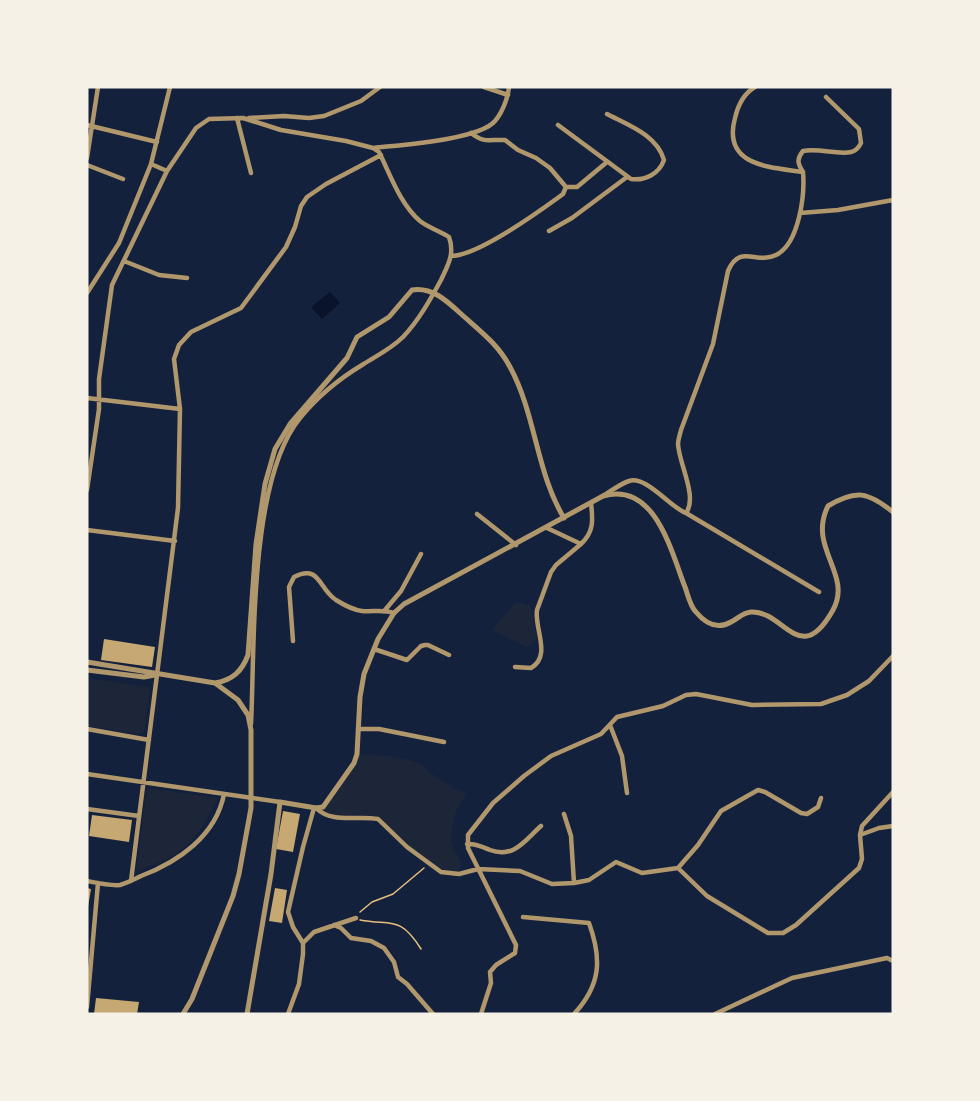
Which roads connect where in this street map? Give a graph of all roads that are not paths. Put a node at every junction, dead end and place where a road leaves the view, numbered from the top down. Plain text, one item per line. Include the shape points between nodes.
1 (98, 87) edge
2 (170, 87) edge
3 (380, 87) edge
4 (484, 87) edge
5 (509, 87) edge
6 (755, 87) edge
7 (508, 95) junction
8 (826, 98) dead end
9 (607, 114) dead end
10 (237, 118) junction
11 (243, 118) junction
12 (90, 125) edge
13 (558, 125) dead end
14 (471, 133) junction
15 (157, 142) junction
16 (373, 148) junction
17 (381, 155) junction
18 (87, 158) edge
19 (607, 162) junction
20 (151, 164) junction
21 (87, 165) edge
22 (167, 171) junction
23 (803, 172) junction
24 (251, 173) dead end
25 (627, 177) junction
26 (123, 179) dead end
27 (566, 187) junction
28 (893, 200) edge
29 (800, 213) junction
30 (549, 231) dead end
31 (451, 256) junction
32 (124, 261) junction
33 (103, 270) junction
34 (116, 276) junction
35 (187, 278) dead end
36 (87, 293) edge
37 (343, 362) junction
38 (352, 372) junction
39 (87, 398) edge
40 (100, 400) junction
41 (180, 409) junction
42 (87, 490) edge
43 (603, 496) junction
44 (591, 503) junction
45 (893, 512) edge
46 (686, 513) junction
47 (477, 514) dead end
48 (564, 518) junction
49 (547, 528) junction
50 (87, 530) edge
51 (175, 541) junction
52 (581, 544) junction
53 (516, 545) junction
54 (422, 554) dead end
55 (819, 592) dead end
56 (385, 610) junction
57 (394, 613) junction
58 (293, 641) dead end
59 (375, 649) junction
60 (449, 655) dead end
61 (893, 656) edge
62 (87, 662) edge
63 (515, 667) dead end
64 (87, 670) edge
65 (157, 675) junction
66 (215, 683) junction
67 (610, 724) junction
68 (87, 729) edge
69 (358, 729) junction
70 (251, 730) junction
71 (149, 740) junction
72 (444, 742) dead end
73 (87, 774) edge
74 (143, 782) junction
75 (893, 792) edge
76 (627, 793) dead end
77 (224, 794) junction
78 (821, 798) dead end
79 (280, 802) junction
80 (315, 808) junction
81 (87, 809) edge
82 (564, 814) dead end
83 (139, 816) junction
84 (541, 826) dead end
85 (893, 826) edge
86 (860, 835) junction
87 (467, 843) junction
88 (678, 868) junction
89 (478, 869) junction
90 (131, 880) junction
91 (87, 881) edge
92 (98, 883) junction
93 (574, 884) junction
94 (355, 918) road end
95 (523, 918) dead end
96 (334, 925) junction
97 (303, 944) junction
98 (893, 961) edge
99 (87, 1007) edge
100 (183, 1014) edge
101 (248, 1014) edge
102 (288, 1014) edge
103 (432, 1014) edge
104 (481, 1014) edge
105 (574, 1014) edge
106 (715, 1014) edge

1 - 12 street
2 - 15 street
3 - 11 street via 361,101 324,116
4 - 7 street
5 - 7 street
6 - 23 street via 738,105 732,135 735,147 755,164
7 - 14 street via 494,122
8 - 23 street via 859,129 861,143 851,153 803,151 798,163
9 - 25 street via 640,131 657,146 664,160 652,175 639,180
10 - 11 street
10 - 22 street via 214,118 196,128
10 - 24 street
11 - 16 street via 281,130
12 - 15 street
12 - 18 street
13 - 19 street
14 - 16 street
14 - 27 street via 487,141 506,140 550,168
15 - 20 street
16 - 17 street
17 - 31 street via 413,214 449,237
17 - 41 street via 307,196 286,247 241,308 185,337 174,359
19 - 25 street
19 - 27 street via 577,187
20 - 22 street
20 - 33 street via 119,243
21 - 26 street
22 - 32 street
23 - 29 street
25 - 30 street
27 - 31 street via 560,197 520,225 468,253
28 - 29 street
29 - 46 street via 790,242 778,255 736,257 728,271 713,344 678,444 690,497
31 - 38 street via 428,305 403,337
32 - 34 street
32 - 35 street via 159,275
33 - 34 street
33 - 36 street
34 - 40 street via 99,379
37 - 38 street
37 - 48 street via 357,337 389,317 412,290 434,292 491,340 510,367 527,406 551,495
37 - 66 street via 290,424 275,449 256,544 248,655 235,676
38 - 70 street via 327,390 287,436 272,475 258,574
39 - 40 street
40 - 41 street
40 - 42 street
41 - 51 street
43 - 44 street
43 - 45 street via 622,494 641,501 660,522 694,610 709,624 720,626 740,615 762,613 795,635 803,636 821,629 839,596 822,540 821,526 828,506 851,494 866,495
43 - 46 street via 634,481
44 - 48 street
44 - 52 street via 592,528
46 - 55 street
47 - 53 street
48 - 49 street
49 - 52 street
49 - 53 street
50 - 51 street
51 - 65 street
52 - 63 street via 551,572 536,616 541,634 537,663 531,668
53 - 57 street
54 - 56 street
56 - 57 street
56 - 58 street via 364,611 347,606 324,590 316,576 304,573 294,577 289,587
57 - 59 street
59 - 60 street via 407,660 421,646 428,645
59 - 69 street via 361,687
61 - 67 street via 869,681 847,695 820,704 752,705 696,694 617,717
62 - 65 street
64 - 65 street
65 - 66 street
65 - 71 street
66 - 70 street via 238,700
67 - 76 street via 622,756
67 - 87 street via 601,734 551,756 524,776 493,803 470,831
68 - 71 street
69 - 72 street via 379,729
69 - 80 street via 354,763 327,804
70 - 100 street via 251,808 239,874
71 - 74 street
73 - 74 street
74 - 77 street
74 - 83 street
75 - 86 street via 862,826
77 - 79 street
77 - 90 street via 210,825 188,851 162,868
78 - 88 street via 818,807 807,814 758,790 721,811
79 - 80 street
79 - 101 street
80 - 89 street via 333,818 378,819 441,872 459,874
80 - 97 street via 288,912
81 - 83 street
82 - 93 street via 571,836
83 - 90 street
84 - 87 street via 508,853
85 - 86 street
86 - 88 street via 859,868 783,933 768,933 736,914 707,896
87 - 89 street
88 - 93 street via 642,873 616,862 589,880
89 - 93 street via 520,871 552,884
89 - 104 street via 516,945 514,953 490,972 491,983
90 - 92 street via 119,885
91 - 92 street
92 - 99 street
94 - 96 street
95 - 105 street via 589,923 597,978
96 - 97 street via 315,932
96 - 103 street via 351,939 371,941 384,948 399,977
97 - 102 street via 299,984
98 - 106 street via 887,958 792,978

